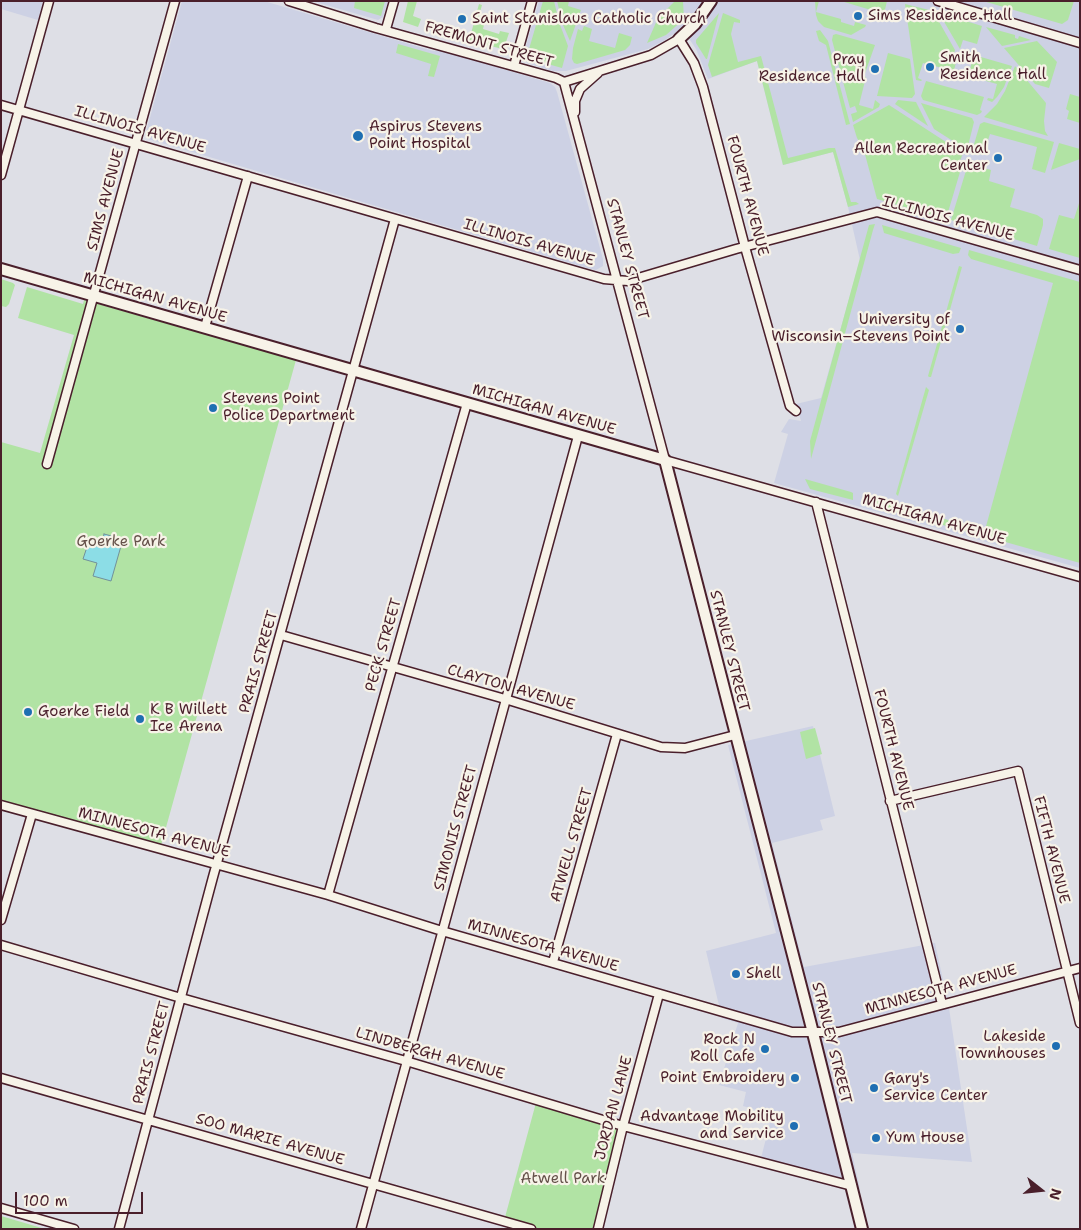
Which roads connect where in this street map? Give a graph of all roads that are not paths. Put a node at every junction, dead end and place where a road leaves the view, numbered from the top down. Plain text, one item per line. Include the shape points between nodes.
1 (49, 1) edge
2 (175, 1) edge
3 (288, 1) edge
4 (394, 1) edge
5 (532, 1) edge
6 (711, 1) edge
7 (938, 1) edge
8 (386, 29) junction
9 (679, 39) junction
10 (1080, 43) edge
11 (514, 66) junction
12 (604, 69) junction
13 (564, 82) junction
14 (1, 105) edge
15 (19, 110) junction
16 (577, 129) junction
17 (136, 144) junction
18 (1, 175) edge
19 (248, 176) junction
20 (395, 219) junction
21 (745, 247) junction
22 (1, 269) edge
23 (1080, 270) edge
24 (617, 280) junction
25 (94, 296) junction
26 (205, 327) junction
27 (354, 371) junction
28 (467, 403) junction
29 (796, 411) dead end
30 (578, 436) junction
31 (665, 460) junction
32 (48, 464) dead end
33 (816, 502) junction
34 (1080, 577) edge
35 (281, 635) junction
36 (392, 668) junction
37 (505, 699) junction
38 (617, 734) junction
39 (736, 735) junction
40 (890, 801) junction
41 (1, 805) edge
42 (32, 814) junction
43 (216, 865) junction
44 (328, 895) junction
45 (1, 920) edge
46 (442, 931) junction
47 (1, 945) edge
48 (553, 962) junction
49 (1080, 968) edge
50 (1067, 971) junction
51 (659, 994) junction
52 (181, 998) junction
53 (942, 1004) junction
54 (1080, 1024) edge
55 (813, 1033) junction
56 (406, 1061) junction
57 (1, 1078) edge
58 (147, 1120) junction
59 (623, 1126) junction
60 (372, 1184) junction
61 (852, 1186) junction
62 (1, 1208) edge
63 (74, 1229) edge
64 (119, 1229) edge
65 (361, 1229) edge
66 (531, 1229) edge
67 (598, 1229) edge
68 (862, 1229) edge

1 - 15 street
2 - 17 street, SIMS AVENUE
3 - 8 street, FREMONT STREET
4 - 8 street
5 - 11 street
6 - 9 street via 695,24
7 - 10 street
8 - 11 street, FREMONT STREET
9 - 12 street, FREMONT STREET via 651,55
9 - 21 street, FOURTH AVENUE via 694,63 703,87
11 - 13 street, FREMONT STREET
12 - 13 street, FREMONT STREET
12 - 16 street via 585,84 576,97
13 - 16 street, STANLEY STREET
14 - 15 street, ILLINOIS AVENUE
15 - 17 street, ILLINOIS AVENUE
15 - 18 street
16 - 24 street, STANLEY STREET
17 - 19 street, ILLINOIS AVENUE
17 - 25 street, SIMS AVENUE
19 - 20 street, ILLINOIS AVENUE
19 - 26 street
20 - 24 street, ILLINOIS AVENUE
20 - 27 street, PRAIS STREET
21 - 23 street, ILLINOIS AVENUE via 877,212
21 - 24 street, ILLINOIS AVENUE via 628,282
21 - 29 street, FOURTH AVENUE via 790,406
22 - 25 street, MICHIGAN AVENUE
24 - 31 street, STANLEY STREET
25 - 26 street, MICHIGAN AVENUE
25 - 32 street, SIMS AVENUE
26 - 27 street, MICHIGAN AVENUE
27 - 28 street, MICHIGAN AVENUE
27 - 35 street, PRAIS STREET
28 - 30 street, MICHIGAN AVENUE
28 - 36 street, PECK STREET
30 - 31 street, MICHIGAN AVENUE
30 - 37 street, SIMONIS STREET
31 - 33 street, MICHIGAN AVENUE
31 - 39 street, STANLEY STREET
33 - 34 street, MICHIGAN AVENUE
33 - 40 street, FOURTH AVENUE
35 - 36 street, CLAYTON AVENUE
35 - 43 street, PRAIS STREET
36 - 37 street, CLAYTON AVENUE
36 - 44 street, PECK STREET
37 - 38 street, CLAYTON AVENUE
37 - 46 street, SIMONIS STREET
38 - 39 street, CLAYTON AVENUE via 673,748
38 - 48 street, ATWELL STREET
39 - 55 street, STANLEY STREET
40 - 50 street, FIFTH AVENUE via 1018,771
40 - 53 street, FOURTH AVENUE
41 - 42 street, MINNESOTA AVENUE
42 - 43 street, MINNESOTA AVENUE
42 - 45 street
43 - 44 street, MINNESOTA AVENUE
43 - 52 street, PRAIS STREET
44 - 46 street, MINNESOTA AVENUE
46 - 48 street, MINNESOTA AVENUE
46 - 56 street, SIMONIS STREET
47 - 52 street, LINDBERGH AVENUE
48 - 51 street, MINNESOTA AVENUE
49 - 50 street, MINNESOTA AVENUE
50 - 53 street, MINNESOTA AVENUE
50 - 54 street, FIFTH AVENUE
51 - 55 street, MINNESOTA AVENUE via 792,1032
51 - 59 street, JORDAN LANE
52 - 56 street, LINDBERGH AVENUE
52 - 58 street, PRAIS STREET
53 - 55 street, MINNESOTA AVENUE via 839,1032
55 - 61 street, STANLEY STREET
56 - 59 street, LINDBERGH AVENUE
56 - 60 street, SIMONIS STREET
57 - 58 street, SOO MARIE AVENUE
58 - 60 street, SOO MARIE AVENUE
58 - 64 street, PRAIS STREET
59 - 61 street, LINDBERGH AVENUE
59 - 67 street, JORDAN LANE
60 - 65 street, SIMONIS STREET
60 - 66 street, SOO MARIE AVENUE
61 - 68 street, STANLEY STREET
62 - 63 street

